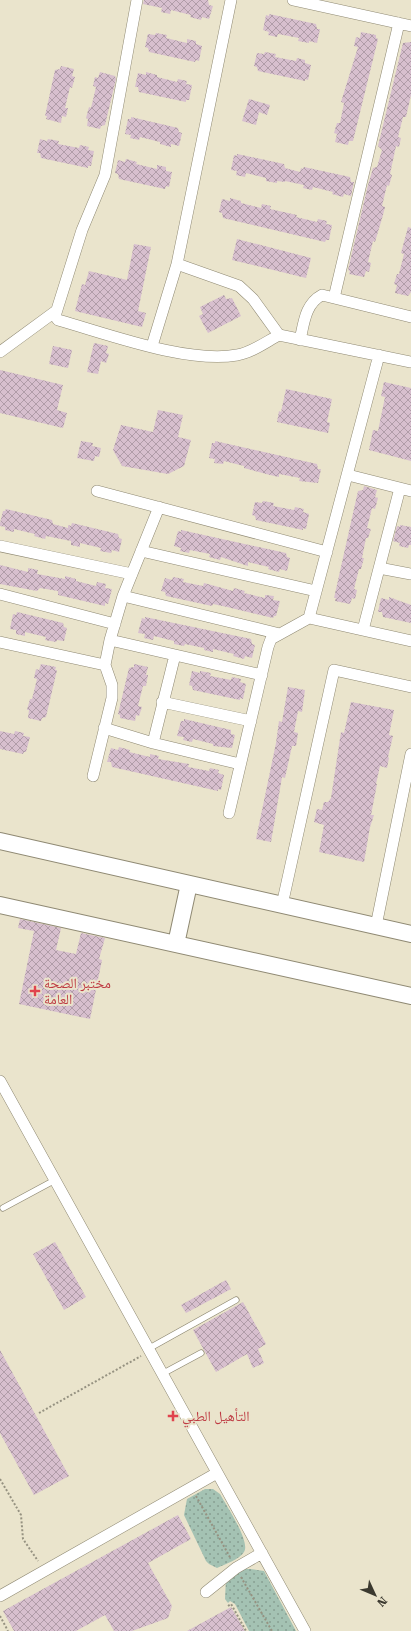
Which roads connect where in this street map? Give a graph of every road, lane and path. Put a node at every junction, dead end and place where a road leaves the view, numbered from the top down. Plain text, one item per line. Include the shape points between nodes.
1 (137, 0) edge
2 (231, 0) edge
3 (293, 0) edge
4 (400, 23) junction
5 (411, 26) edge
6 (177, 264) junction
7 (334, 298) junction
8 (56, 311) junction
9 (411, 317) edge
10 (279, 335) junction
11 (300, 340) junction
12 (152, 346) junction
13 (0, 352) edge
14 (379, 355) junction
15 (411, 362) edge
16 (348, 475) junction
17 (400, 488) junction
18 (97, 491) dead end
19 (411, 491) edge
20 (159, 507) junction
21 (0, 546) edge
22 (141, 551) junction
23 (327, 552) junction
24 (379, 568) junction
25 (132, 574) junction
26 (411, 574) edge
27 (316, 591) junction
28 (0, 594) edge
29 (123, 596) junction
30 (308, 618) junction
31 (115, 624) junction
32 (363, 630) junction
33 (280, 634) junction
34 (110, 640) junction
35 (411, 641) edge
36 (0, 642) edge
37 (175, 656) junction
38 (105, 665) junction
39 (262, 675) junction
40 (411, 687) edge
41 (162, 702) junction
42 (250, 721) junction
43 (104, 728) junction
44 (153, 743) junction
45 (411, 754) edge
46 (240, 764) junction
47 (93, 776) dead end
48 (228, 813) dead end
49 (0, 841) edge
50 (189, 884) junction
51 (0, 905) edge
52 (282, 905) junction
53 (376, 926) junction
54 (411, 934) edge
55 (176, 944) junction
56 (411, 996) edge
57 (0, 1081) edge
58 (55, 1180) junction
59 (3, 1208) dead end
60 (236, 1300) dead end
61 (148, 1350) junction
62 (201, 1353) dead end
63 (161, 1375) junction
64 (39, 1414) dead end
65 (217, 1473) junction
66 (0, 1479) edge
67 (192, 1487) junction
68 (262, 1553) junction
69 (236, 1568) junction
70 (45, 1570) junction
71 (206, 1592) dead end
72 (0, 1596) edge
73 (228, 1606) dead end
74 (0, 1616) edge
75 (8, 1631) edge
76 (246, 1631) edge
77 (272, 1631) edge
78 (305, 1631) edge

1 - 8 street via 105,175 82,230
2 - 6 street
3 - 4 street
4 - 5 street
4 - 7 street
6 - 10 street via 239,286 253,299
6 - 12 street
7 - 9 street
7 - 11 street via 322,295 308,306
8 - 12 street via 55,316 58,320
8 - 13 street
10 - 11 street
10 - 12 street via 240,355 215,358 193,356
11 - 14 street
14 - 15 street
14 - 16 street
16 - 17 street
16 - 23 street
17 - 19 street
17 - 24 street
18 - 20 street
20 - 22 street
20 - 23 street
21 - 25 street
22 - 25 street
22 - 27 street
23 - 27 street
24 - 26 street
24 - 32 street
25 - 29 street
27 - 30 street
28 - 31 street
29 - 31 street
29 - 33 street
30 - 32 street
30 - 33 street
31 - 34 street
32 - 35 street
33 - 39 street via 271,640
34 - 37 street
34 - 38 street
36 - 38 street
37 - 39 street
37 - 41 street
38 - 43 street via 112,685 112,698
39 - 42 street
40 - 52 street via 334,670
41 - 42 street
41 - 44 street
42 - 46 street
43 - 44 street
43 - 47 street
44 - 46 street
45 - 53 street
46 - 48 street
49 - 50 street
50 - 52 street
50 - 55 street
51 - 55 street
52 - 53 street
53 - 54 street
55 - 56 street
57 - 58 street
58 - 59 lane
58 - 61 street
60 - 61 lane
61 - 63 street
61 - 64 path
62 - 63 lane
63 - 65 street
65 - 67 street
65 - 68 street
66 - 70 path via 21,1515 23,1539
67 - 69 path
67 - 70 street
68 - 69 street
68 - 78 street
69 - 71 street
69 - 77 path
70 - 72 street
73 - 76 path via 231,1604
74 - 75 path

